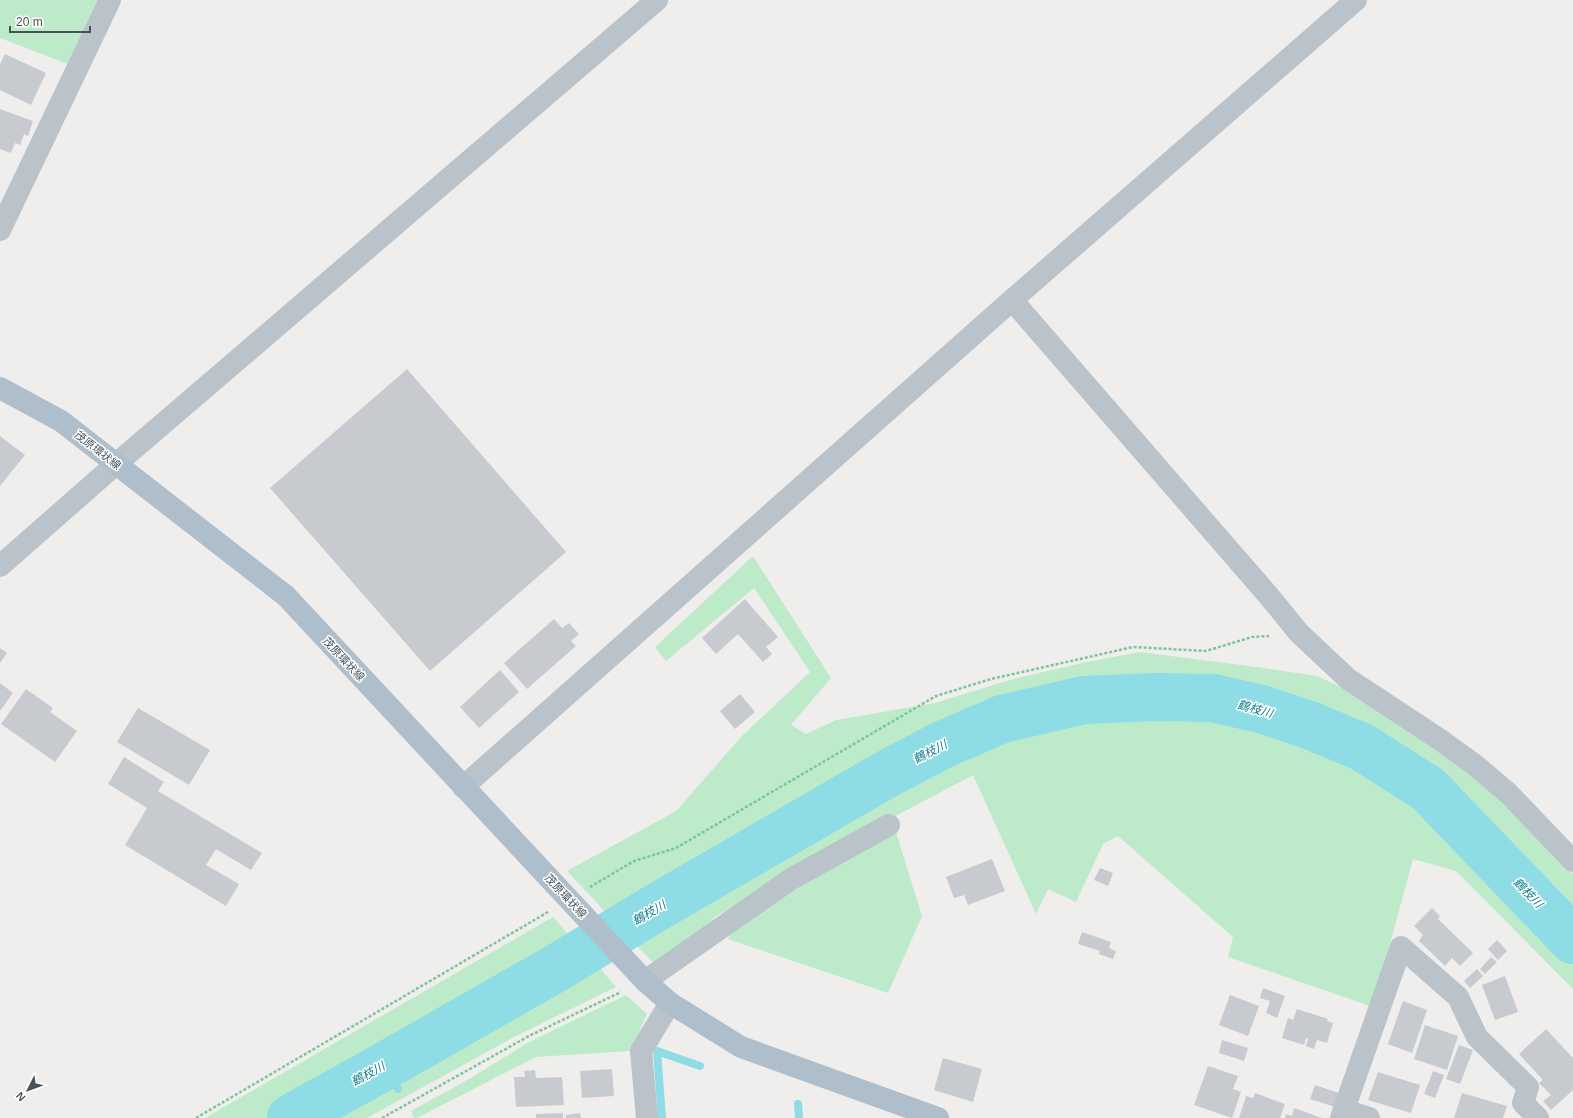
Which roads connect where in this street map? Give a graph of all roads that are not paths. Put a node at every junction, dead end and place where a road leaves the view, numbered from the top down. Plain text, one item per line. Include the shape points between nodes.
1 (110, 0) edge
2 (657, 0) edge
3 (1356, 0) edge
4 (0, 230) edge
5 (1012, 300) junction
6 (0, 388) edge
7 (116, 464) junction
8 (0, 566) edge
9 (463, 787) junction
10 (888, 825) dead end
11 (1573, 861) edge
12 (645, 981) junction
13 (670, 1003) junction
14 (1342, 1114) edge
15 (647, 1118) edge
16 (938, 1118) edge
17 (1369, 1118) edge
18 (1538, 1118) edge

1 - 4 street
2 - 7 street
3 - 5 street
5 - 9 street
5 - 11 street via 1299,633 1348,679 1475,765 1508,793
6 - 7 main road, 茂原環状線 via 61,422
7 - 8 street
7 - 9 main road, 茂原環状線 via 286,596
9 - 12 main road, 茂原環状線
10 - 12 street via 791,879
12 - 13 main road, 茂原環状線
13 - 15 street via 641,1051
13 - 16 main road, 茂原環状線 via 741,1047
14 - 17 street
14 - 18 street via 1401,947 1458,997 1477,1037 1528,1087 1523,1103

